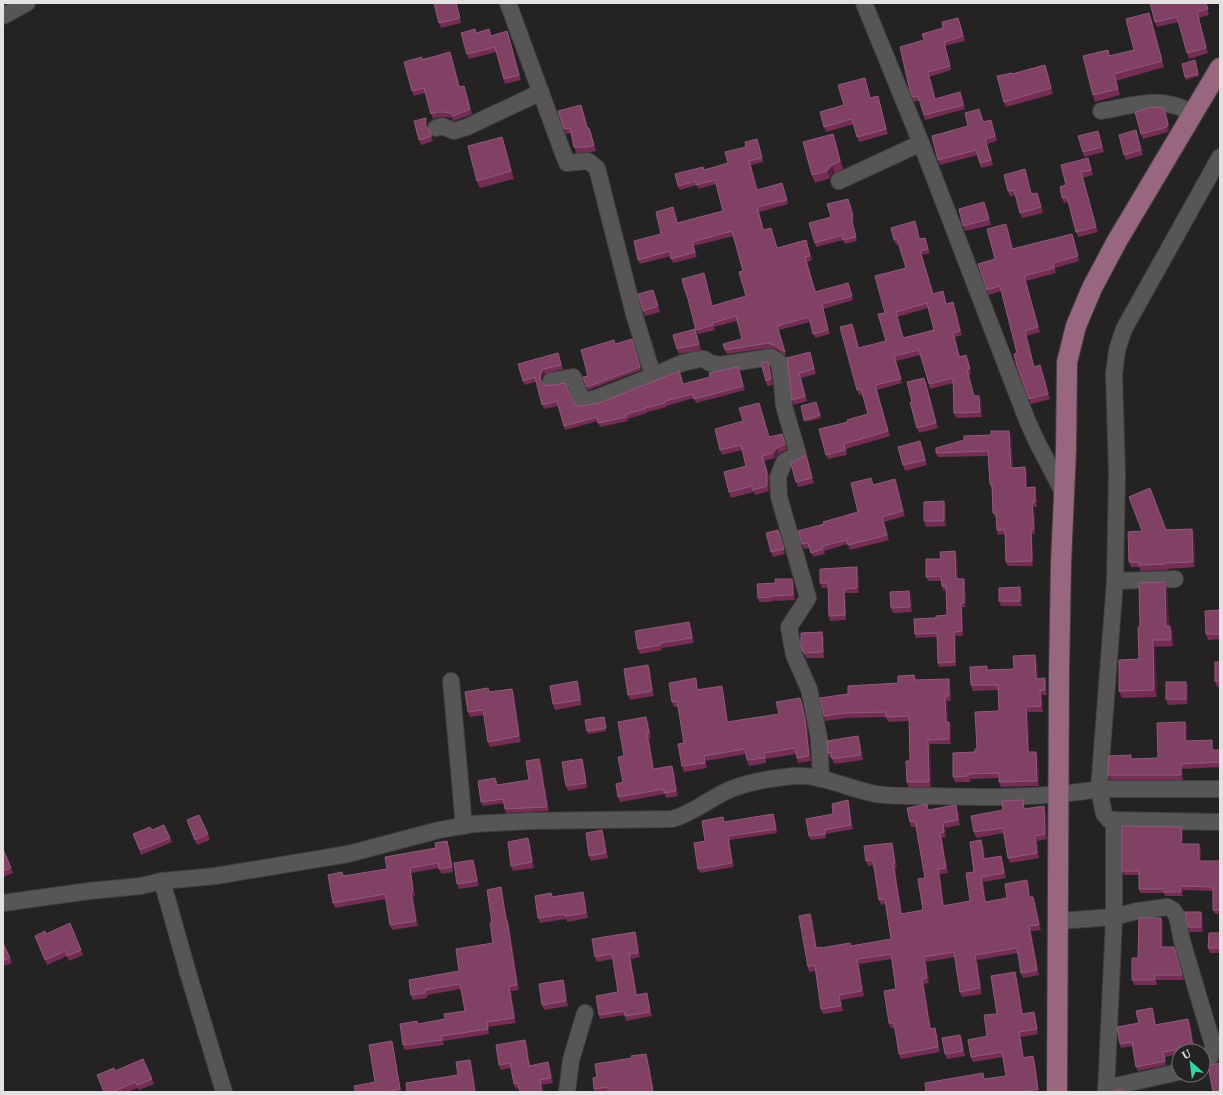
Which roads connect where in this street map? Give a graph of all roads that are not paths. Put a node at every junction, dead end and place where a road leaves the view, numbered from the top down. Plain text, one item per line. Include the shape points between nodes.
1 (28, 3) edge
2 (508, 3) edge
3 (864, 3) edge
4 (3, 16) edge
5 (1220, 68) edge
6 (541, 92) junction
7 (1101, 111) dead end
8 (1193, 113) junction
9 (436, 128) dead end
10 (921, 143) junction
11 (1220, 157) edge
12 (839, 181) dead end
13 (653, 376) junction
14 (551, 381) dead end
15 (1064, 494) junction
16 (1175, 579) dead end
17 (1115, 581) junction
18 (450, 681) dead end
19 (821, 779) junction
20 (1220, 789) edge
21 (1060, 794) junction
22 (1102, 803) junction
23 (1220, 822) edge
24 (464, 826) junction
25 (162, 881) junction
26 (3, 903) edge
27 (1110, 918) junction
28 (1065, 920) junction
29 (585, 1012) dead end
30 (1211, 1055) edge
31 (1171, 1074) edge
32 (1106, 1090) edge
33 (224, 1092) edge
34 (567, 1092) edge
35 (1057, 1092) edge

1 - 4 street
2 - 6 street
3 - 10 street
5 - 8 main road
6 - 9 street via 461,129 454,131 442,126
6 - 13 street via 562,153 568,163 588,161 597,168 634,314
7 - 8 street via 1152,103 1170,104
8 - 15 main road via 1117,241 1092,288 1076,326 1067,362
10 - 12 street
10 - 15 street via 1027,420
11 - 17 street via 1124,329 1117,350 1114,374 1117,474
13 - 14 street via 597,398 582,401 573,377
13 - 19 street via 698,359 720,365 770,357 779,362 784,406 798,454 784,462 778,478 779,497 808,598 789,627 794,656 809,689 819,738
15 - 21 main road via 1059,675
16 - 17 street
17 - 22 street
18 - 24 street
19 - 21 street via 875,794 895,796 975,798
19 - 24 street via 795,776 751,783 733,788 672,819 529,821
20 - 22 street
21 - 22 street
21 - 28 main road
22 - 23 street
22 - 27 street
24 - 25 street via 348,854 215,876
25 - 26 street via 141,886
25 - 33 street
27 - 28 street
27 - 30 street via 1168,907 1175,913 1213,1045
27 - 32 street
28 - 35 main road
29 - 34 street via 572,1060
31 - 32 street

